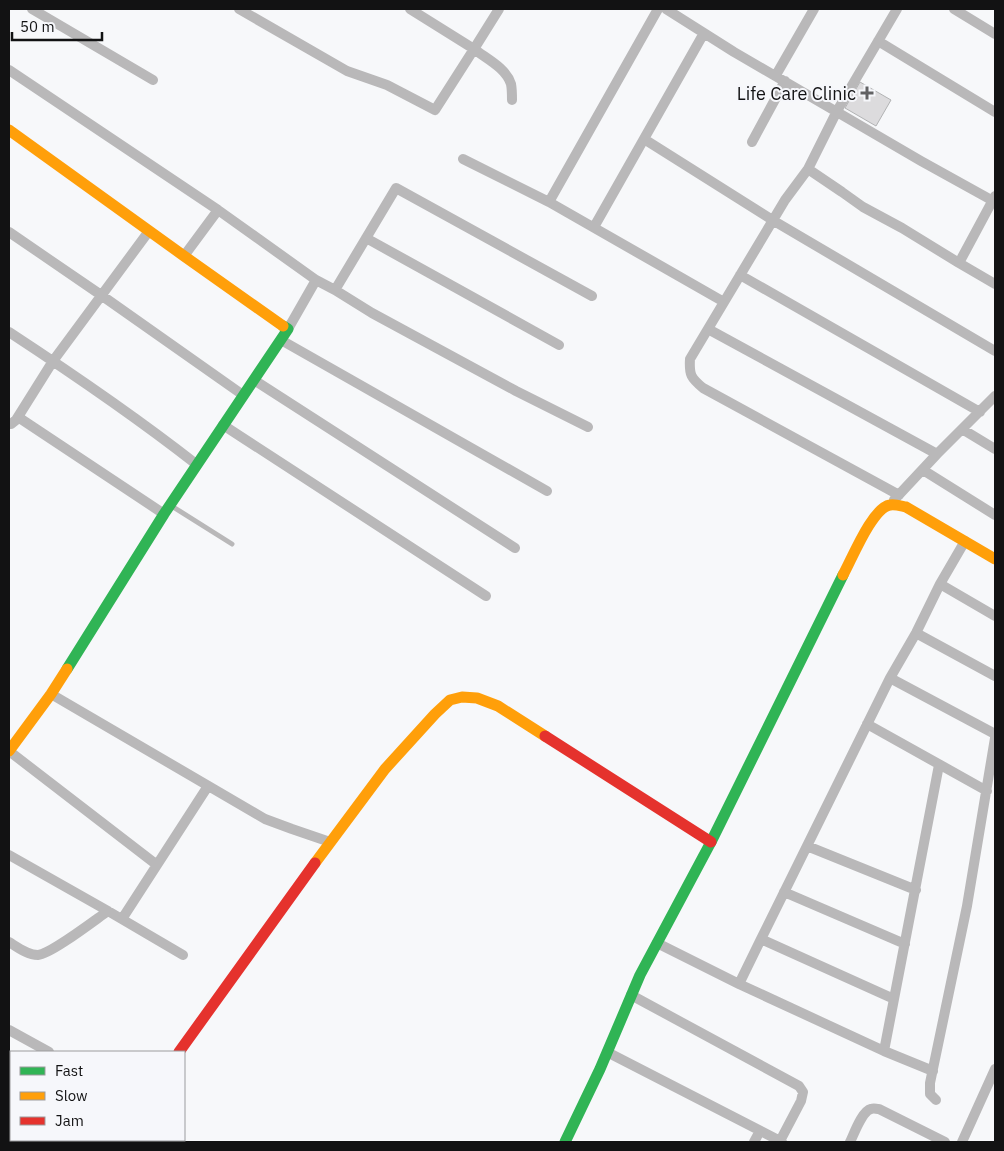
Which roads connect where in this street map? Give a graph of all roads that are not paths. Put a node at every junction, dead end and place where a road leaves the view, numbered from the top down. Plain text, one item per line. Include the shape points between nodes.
1 (32, 9) edge
2 (240, 9) edge
3 (410, 9) edge
4 (499, 9) edge
5 (658, 9) edge
6 (666, 9) edge
7 (814, 9) edge
8 (897, 9) edge
9 (954, 9) edge
10 (704, 33) junction
11 (995, 34) edge
12 (878, 41) junction
13 (474, 50) junction
14 (9, 70) edge
15 (781, 78) junction
16 (153, 80) dead end
17 (512, 100) dead end
18 (837, 111) junction
19 (995, 112) edge
20 (9, 130) edge
21 (644, 139) junction
22 (752, 142) dead end
23 (464, 159) dead end
24 (808, 170) junction
25 (994, 199) edge
26 (549, 202) junction
27 (218, 210) junction
28 (774, 221) junction
29 (594, 227) junction
30 (149, 231) junction
31 (9, 232) edge
32 (366, 238) junction
33 (184, 256) junction
34 (959, 263) junction
35 (740, 275) junction
36 (316, 280) junction
37 (995, 284) edge
38 (335, 290) junction
39 (101, 296) junction
40 (592, 296) dead end
41 (724, 302) junction
42 (288, 329) junction
43 (708, 329) junction
44 (9, 332) edge
45 (281, 340) junction
46 (559, 345) dead end
47 (995, 351) edge
48 (53, 361) junction
49 (254, 380) junction
50 (243, 395) junction
51 (993, 402) edge
52 (980, 412) junction
53 (18, 417) junction
54 (9, 424) edge
55 (223, 425) junction
56 (588, 427) dead end
57 (962, 429) junction
58 (995, 448) edge
59 (937, 454) junction
60 (196, 464) junction
61 (923, 470) junction
62 (547, 491) dead end
63 (899, 495) junction
64 (890, 505) junction
65 (167, 509) junction
66 (995, 515) edge
67 (965, 541) junction
68 (232, 544) dead end
69 (515, 548) dead end
70 (995, 559) edge
71 (940, 584) junction
72 (486, 596) dead end
73 (995, 616) edge
74 (916, 633) junction
75 (995, 676) edge
76 (890, 678) junction
77 (51, 694) junction
78 (867, 724) junction
79 (995, 734) edge
80 (995, 738) edge
81 (9, 751) edge
82 (939, 764) junction
83 (208, 786) junction
84 (986, 791) junction
85 (330, 842) junction
86 (711, 842) junction
87 (807, 846) junction
88 (9, 855) edge
89 (157, 865) junction
90 (916, 890) junction
91 (784, 892) junction
92 (108, 911) junction
93 (122, 919) junction
94 (761, 938) junction
95 (9, 942) edge
96 (658, 943) junction
97 (905, 944) junction
98 (183, 955) dead end
99 (738, 984) junction
100 (632, 995) junction
101 (894, 999) junction
102 (9, 1030) edge
103 (47, 1051) edge
104 (180, 1051) edge
105 (884, 1051) junction
106 (607, 1052) junction
107 (995, 1068) edge
108 (933, 1071) junction
109 (936, 1100) dead end
110 (760, 1131) junction
111 (565, 1142) edge
112 (754, 1142) edge
113 (781, 1142) edge
114 (850, 1142) edge
115 (945, 1142) edge
116 (962, 1142) edge

1 - 16 street
2 - 13 street via 347,71 388,85 435,110
3 - 13 street
4 - 13 street
5 - 26 street
6 - 10 street
7 - 15 street
8 - 12 street
9 - 11 street
10 - 15 street
10 - 21 street
12 - 18 street
12 - 19 street
13 - 17 street via 504,71 509,78
14 - 27 street
15 - 18 street
15 - 22 street
18 - 24 street
18 - 25 street
20 - 30 street
21 - 28 street
21 - 29 street
23 - 26 street
24 - 28 street
24 - 34 street via 863,207
25 - 34 street
26 - 29 street
27 - 33 street
27 - 36 street
28 - 35 street
28 - 47 street
29 - 41 street
30 - 33 street
30 - 39 street
31 - 39 street
32 - 38 street
32 - 40 street via 396,188
32 - 46 street
33 - 42 street
34 - 37 street
35 - 41 street
35 - 52 street
36 - 38 street
36 - 42 street
38 - 56 street via 516,391
39 - 48 street
39 - 50 street
41 - 43 street
42 - 45 street
43 - 59 street
43 - 63 street via 690,359 689,371 703,388
44 - 48 street
45 - 49 street
45 - 62 street
48 - 53 street
48 - 60 street
49 - 50 street
49 - 69 street
50 - 55 street
51 - 52 street
52 - 57 street
53 - 54 street
53 - 65 street
55 - 60 street
55 - 72 street
57 - 58 street
57 - 59 street
59 - 61 street
60 - 65 street
61 - 63 street
61 - 66 street
63 - 64 street
64 - 67 street via 906,507
64 - 86 street via 879,510 871,521
65 - 68 lane
65 - 77 street
67 - 70 street
67 - 71 street
71 - 73 street
71 - 74 street
74 - 75 street
74 - 76 street
76 - 78 street
76 - 79 street
77 - 81 street
77 - 83 street
78 - 82 street
78 - 87 street
80 - 84 street
81 - 89 street
82 - 84 street
82 - 90 street
83 - 85 street via 265,819
83 - 89 street
84 - 108 street via 967,906
85 - 86 street via 386,769 435,714 450,700 462,697 477,698 498,706
85 - 104 street
86 - 96 street
87 - 90 street
87 - 91 street
88 - 92 street
89 - 93 street
90 - 97 street
91 - 94 street
91 - 97 street
92 - 93 street
92 - 95 street via 50,951 37,955
93 - 98 street
94 - 99 street
94 - 101 street
96 - 99 street
96 - 100 street
97 - 101 street
99 - 105 street
100 - 106 street
100 - 113 street via 799,1086 802,1101
101 - 105 street
102 - 103 street
105 - 108 street
106 - 110 street
106 - 111 street
107 - 116 street
108 - 109 street via 930,1094
110 - 112 street
110 - 113 street
114 - 115 street via 866,1112 874,1108

